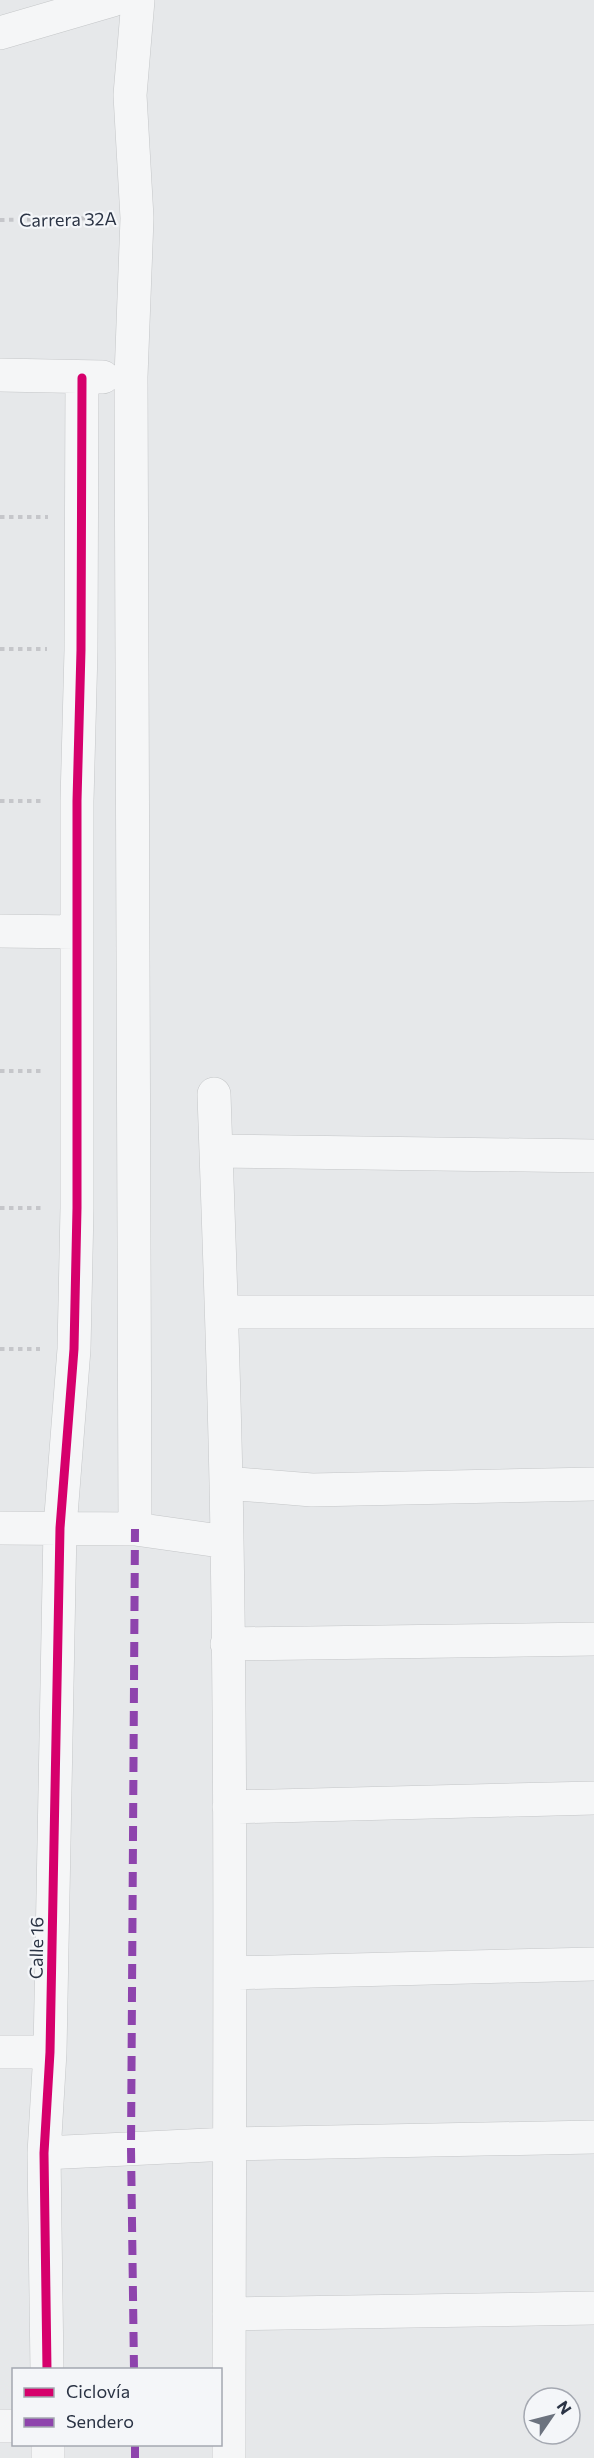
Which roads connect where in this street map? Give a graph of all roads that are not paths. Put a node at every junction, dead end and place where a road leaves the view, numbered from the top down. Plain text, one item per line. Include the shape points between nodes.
1 (113, 0) edge
2 (138, 0) edge
3 (0, 33) edge
4 (0, 375) edge
5 (131, 376) junction
6 (82, 378) junction
7 (0, 931) edge
8 (77, 932) junction
9 (214, 1094) dead end
10 (216, 1151) junction
11 (594, 1156) edge
12 (222, 1312) junction
13 (594, 1312) edge
14 (226, 1483) junction
15 (594, 1484) edge
16 (0, 1528) edge
17 (60, 1528) junction
18 (135, 1529) junction
19 (227, 1542) junction
20 (594, 1639) edge
21 (227, 1644) junction
22 (594, 1798) edge
23 (229, 1807) junction
24 (594, 1964) edge
25 (230, 1973) junction
26 (0, 2052) edge
27 (50, 2052) junction
28 (594, 2137) edge
29 (229, 2144) junction
30 (44, 2153) junction
31 (594, 2308) edge
32 (229, 2314) junction
33 (47, 2368) edge
34 (229, 2458) edge

1 - 3 street
2 - 5 street via 130,95 136,218
4 - 6 street
5 - 6 street
5 - 18 street
6 - 8 street, Calle 16
7 - 8 street
8 - 17 street, Calle 16 via 74,1349
9 - 10 street
10 - 11 street
10 - 12 street
12 - 13 street
12 - 14 street
14 - 15 street via 312,1490
14 - 19 street
16 - 17 street
17 - 18 street
17 - 27 street, Calle 16
18 - 19 street
19 - 21 street
20 - 21 street
21 - 23 street
22 - 23 street
23 - 25 street
24 - 25 street
25 - 29 street
26 - 27 street
27 - 30 street, Calle 16
28 - 29 street
29 - 30 street
29 - 32 street
30 - 33 street, Calle 16
31 - 32 street
32 - 34 street

